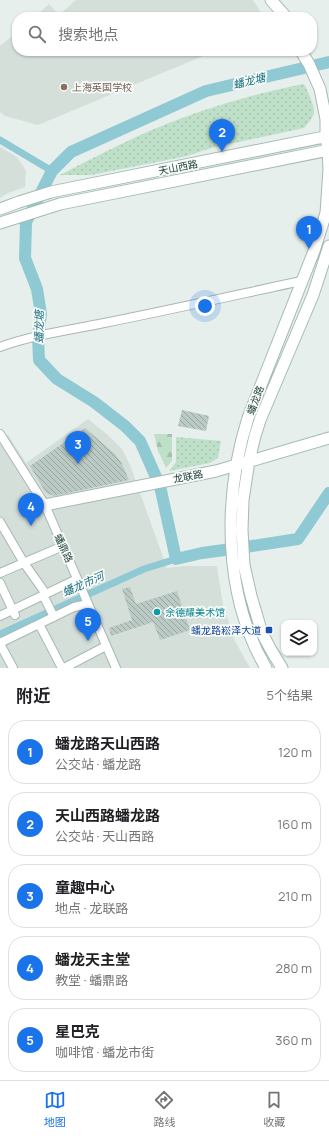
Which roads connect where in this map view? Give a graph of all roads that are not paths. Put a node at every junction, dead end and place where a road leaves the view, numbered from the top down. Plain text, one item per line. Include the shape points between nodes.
1 (263, 0) edge
2 (271, 0) edge
3 (272, 12) edge
4 (282, 12) edge
5 (304, 56) edge
6 (312, 56) edge
7 (323, 88) junction
8 (329, 98) edge
9 (328, 136) edge
10 (329, 150) edge
11 (0, 209) edge
12 (0, 223) edge
13 (329, 246) edge
14 (302, 282) junction
15 (0, 347) edge
16 (1, 436) edge
17 (329, 438) edge
18 (249, 461) junction
19 (236, 465) junction
20 (45, 505) junction
21 (0, 522) edge
22 (63, 546) junction
23 (24, 563) junction
24 (0, 573) edge
25 (78, 579) junction
26 (0, 582) edge
27 (44, 595) junction
28 (88, 604) junction
29 (14, 612) junction
30 (0, 616) edge
31 (54, 617) junction
32 (39, 624) junction
33 (0, 644) edge
34 (106, 646) junction
35 (13, 668) edge
36 (63, 668) edge
37 (116, 668) edge
38 (266, 668) edge
39 (282, 668) edge

1 - 3 main road
2 - 4 main road
5 - 7 main road
6 - 7 main road
7 - 8 main road
7 - 9 main road, 蟠龙路
9 - 10 main road, 蟠龙路
9 - 11 main road, 天山西路 via 51,192
10 - 12 main road, 天山西路 via 60,204
10 - 14 main road, 蟠龙路 via 326,213
13 - 18 main road, 蟠龙路 via 313,295 260,420
14 - 15 street via 60,332
14 - 19 main road, 蟠龙路 via 248,418
16 - 20 street, 蟠鼎路
17 - 18 main road, 龙联路
18 - 19 main road, 龙联路
18 - 39 main road, 蟠龙路 via 243,500 244,565 262,633
19 - 20 main road, 龙联路
19 - 38 main road, 蟠龙路 via 232,495 233,568 249,633
20 - 22 street, 蟠鼎路
21 - 23 street
22 - 23 street
22 - 25 street, 蟠鼎路
23 - 24 street
23 - 27 street
25 - 27 street
25 - 28 street, 蟠鼎路
26 - 29 street
27 - 29 street
27 - 31 street
28 - 31 street via 74,607
28 - 34 street, 蟠鼎路
29 - 30 street
31 - 32 street
32 - 33 street
32 - 36 street
33 - 35 street
34 - 36 street
34 - 37 street, 蟠鼎路

